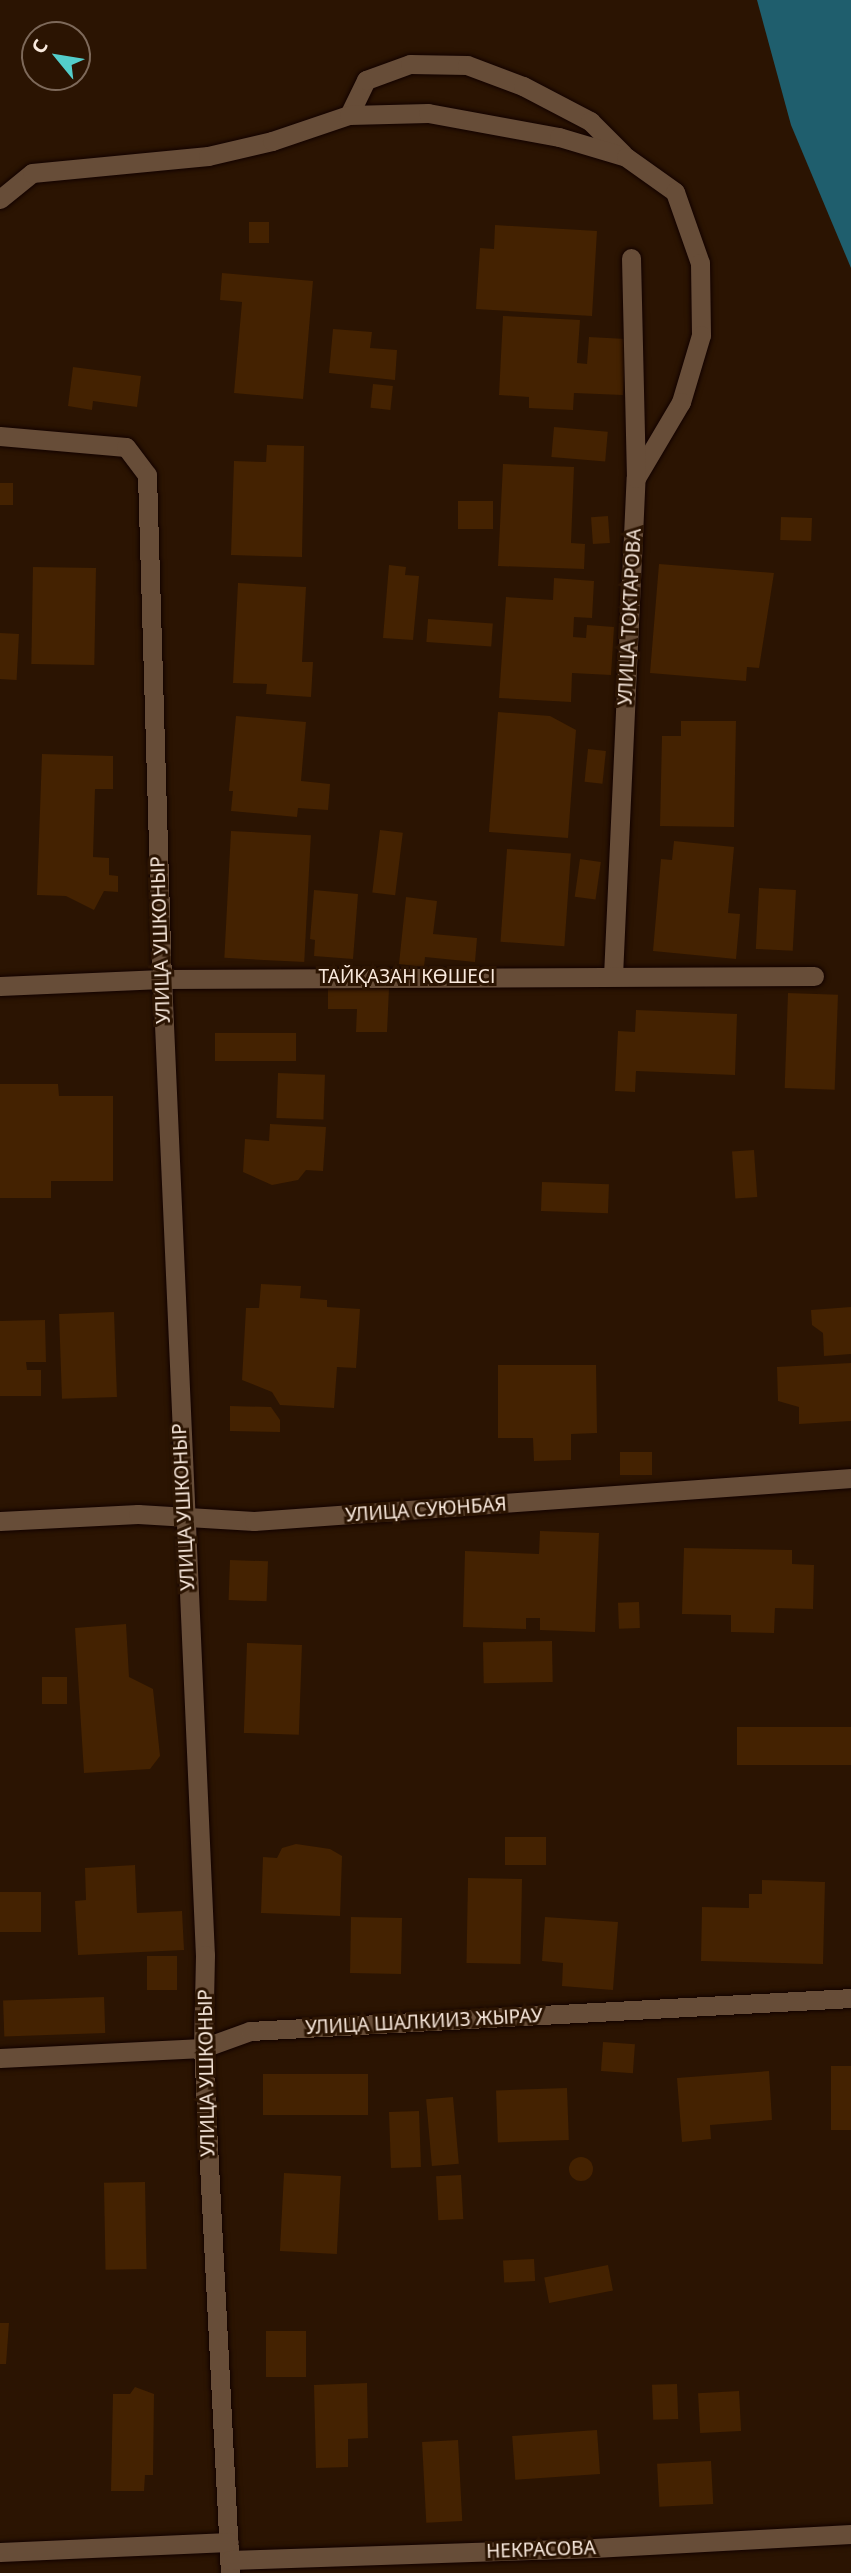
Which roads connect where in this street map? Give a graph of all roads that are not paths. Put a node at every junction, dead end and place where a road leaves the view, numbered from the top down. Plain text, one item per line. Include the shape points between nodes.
1 (349, 115) junction
2 (626, 157) junction
3 (0, 199) edge
4 (631, 258) dead end
5 (0, 436) edge
6 (636, 478) junction
7 (613, 976) junction
8 (814, 976) dead end
9 (162, 979) junction
10 (0, 986) edge
11 (851, 1478) edge
12 (184, 1515) junction
13 (0, 1521) edge
14 (851, 1998) edge
15 (203, 2048) junction
16 (0, 2058) edge
17 (851, 2534) edge
18 (0, 2553) edge
19 (230, 2558) edge

1 - 2 street via 428,113 558,137
1 - 2 street via 366,80 410,64 467,65 523,86 590,121
1 - 3 street via 208,156 32,173
2 - 6 street via 676,192 699,263 701,335 689,376 681,402
4 - 6 street, УЛИЦА ТОКТАРОВА
5 - 9 street, УЛИЦА УШКОНЫР via 125,447 147,475
6 - 7 street, УЛИЦА ТОКТАРОВА
7 - 8 street, ТАЙҚАЗАН КӨШЕСІ
7 - 9 street, ТАЙҚАЗАН КӨШЕСІ
9 - 10 street, ТАЙҚАЗАН КӨШЕСІ
9 - 12 street, УЛИЦА УШКОНЫР
11 - 12 street, УЛИЦА СУЮНБАЯ via 254,1521
12 - 13 street, УЛИЦА СУЮНБАЯ
12 - 15 street, УЛИЦА УШКОНЫР via 205,1955
14 - 15 street, УЛИЦА ШАЛКИИЗ ЖЫРАУ via 250,2031
15 - 16 street, УЛИЦА ШАЛКИИЗ ЖЫРАУ
15 - 19 street, УЛИЦА УШКОНЫР
17 - 19 street, НЕКРАСОВА via 594,2548
18 - 19 street, НЕКРАСОВА

